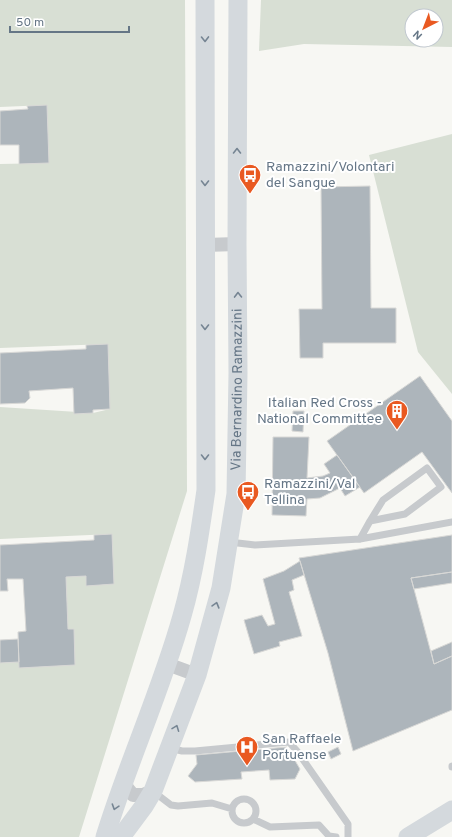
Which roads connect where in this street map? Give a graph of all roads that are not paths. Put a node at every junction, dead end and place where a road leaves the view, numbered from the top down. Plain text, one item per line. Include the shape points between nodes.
1 (205, 0) edge
2 (238, 0) edge
3 (237, 244) junction
4 (205, 245) junction
5 (370, 522) junction
6 (452, 522) edge
7 (360, 539) junction
8 (229, 542) junction
9 (167, 664) junction
10 (197, 675) junction
11 (169, 748) junction
12 (124, 776) junction
13 (153, 791) junction
14 (232, 809) junction
15 (452, 810) edge
16 (253, 819) junction
17 (418, 834) edge
18 (105, 837) edge
19 (121, 837) edge
20 (336, 837) edge
21 (348, 837) edge

1 -> 4 street
3 -> 2 street, Via Bernardino Ramazzini
3 - 4 street
8 -> 3 street, Via Bernardino Ramazzini via 236,486
4 -> 9 street via 206,490 192,575
5 - 5 lane via 383,500 427,468 441,487 405,514
5 - 7 lane
6 - 7 lane
7 - 8 lane via 255,545
10 -> 8 street, Via Bernardino Ramazzini via 221,588
9 - 10 street
9 - 12 street
11 -> 10 street, Via Bernardino Ramazzini
11 - 13 street, Via Bernardino Ramazzini
11 - 21 lane via 195,751 289,742 348,824
12 - 13 street via 127,788 133,795
12 -> 18 street
13 - 14 lane via 171,805 212,803
13 - 19 street, Via Bernardino Ramazzini
14 - 16 lane via 233,816 239,822 247,823
14 - 16 lane via 240,800 247,800 256,808
15 - 17 street
16 - 20 lane via 270,827 319,825 329,836

